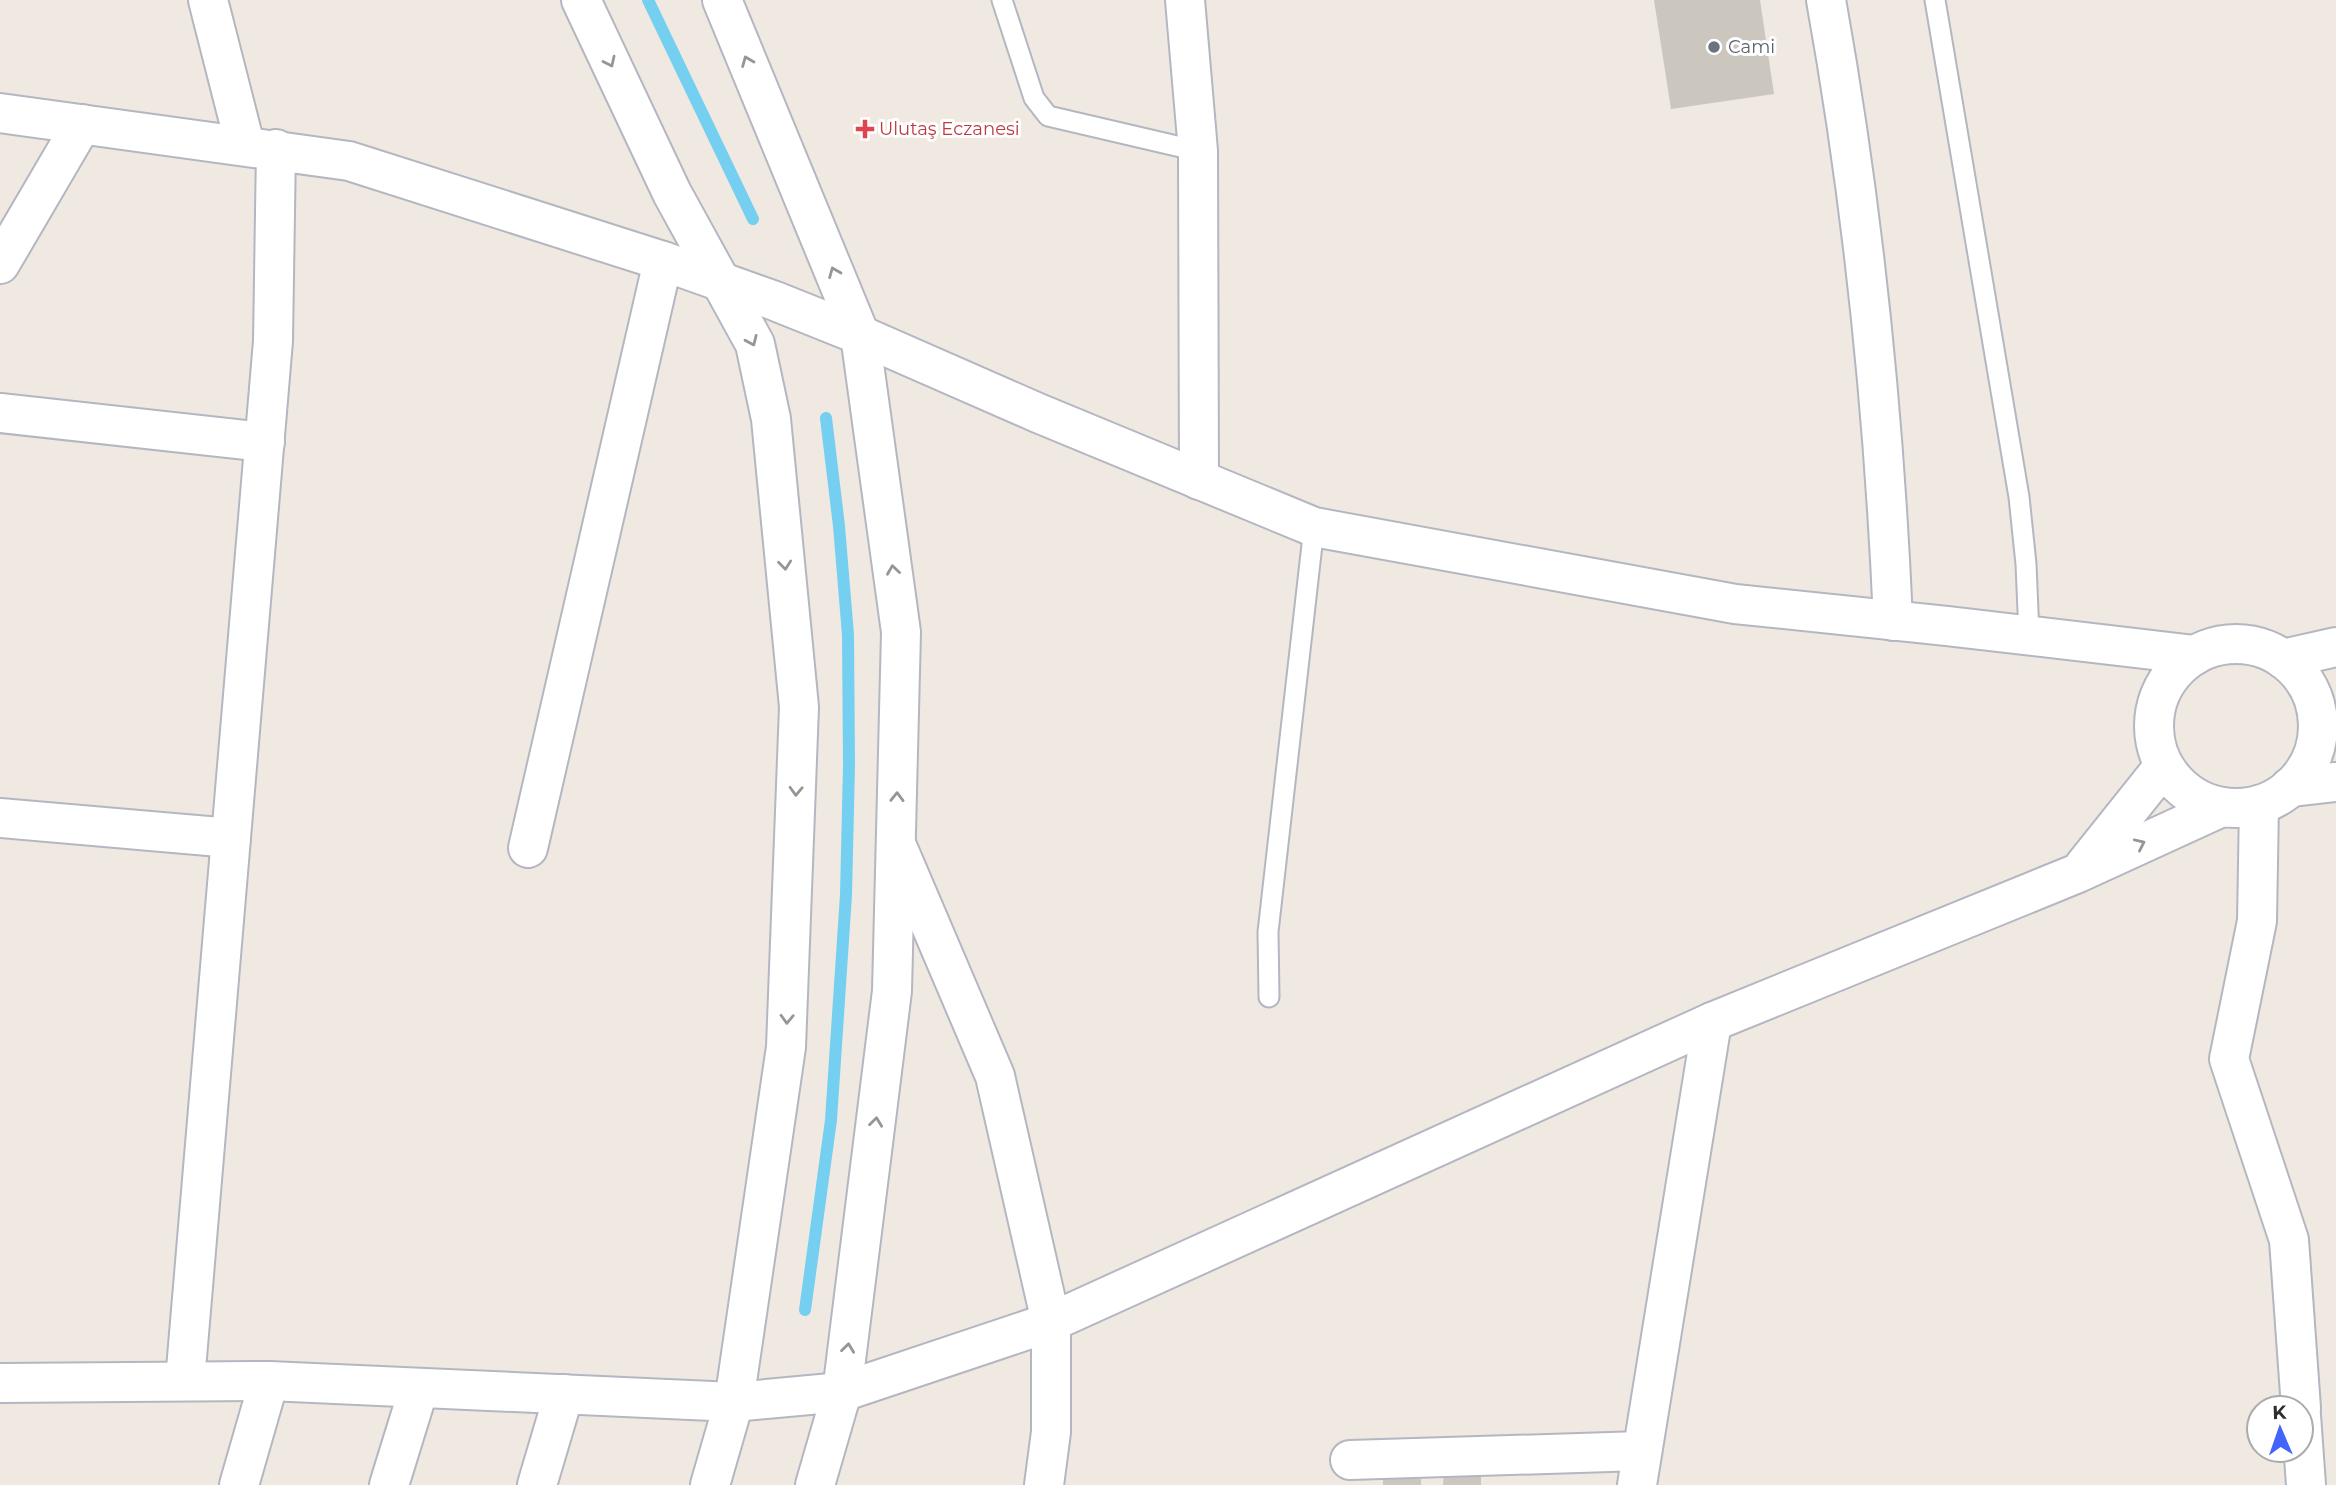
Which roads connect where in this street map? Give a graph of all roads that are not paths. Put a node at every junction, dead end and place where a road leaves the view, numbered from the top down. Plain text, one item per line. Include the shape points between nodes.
1 (208, 0) edge
2 (581, 0) edge
3 (722, 0) edge
4 (1002, 0) edge
5 (1185, 0) edge
6 (1826, 0) edge
7 (1935, 0) edge
8 (0, 113) edge
9 (82, 124) junction
10 (260, 147) junction
11 (1198, 152) junction
12 (663, 261) junction
13 (0, 264) edge
14 (720, 280) junction
15 (860, 335) junction
16 (0, 413) edge
17 (265, 442) junction
18 (1199, 480) junction
19 (1314, 527) junction
20 (1893, 621) junction
21 (2029, 635) junction
22 (2336, 647) edge
23 (2195, 654) junction
24 (2283, 659) junction
25 (2164, 766) junction
26 (2336, 782) edge
27 (2257, 799) junction
28 (0, 818) edge
29 (231, 838) junction
30 (896, 844) junction
31 (528, 848) dead end
32 (2078, 873) junction
33 (1269, 997) dead end
34 (1712, 1022) junction
35 (1051, 1322) junction
36 (185, 1381) junction
37 (269, 1381) junction
38 (0, 1382) edge
39 (419, 1388) junction
40 (842, 1392) junction
41 (564, 1394) junction
42 (2300, 1394) edge
43 (734, 1402) junction
44 (1350, 1460) dead end
45 (2304, 1464) edge
46 (1639, 1468) edge
47 (239, 1485) edge
48 (389, 1485) edge
49 (537, 1485) edge
50 (710, 1485) edge
51 (815, 1485) edge
52 (1044, 1485) edge
53 (2306, 1485) edge

1 - 10 street
2 -> 14 street via 672,193
15 -> 3 street
4 - 11 lane via 1034,98 1048,116
5 - 11 street
6 - 20 street via 1843,92 1870,305
7 - 21 lane via 2019,497
8 - 9 street
9 - 10 street
9 - 13 street
10 - 12 street via 349,161
10 - 17 street via 273,341
11 - 18 street
12 - 14 street
12 - 31 street
14 - 15 street
14 -> 43 street via 755,344 771,419 799,707 786,1047
15 - 18 street
30 -> 15 street via 901,632
16 - 17 street
17 - 29 street
18 - 19 street
19 - 20 street via 1735,604
19 - 33 lane via 1268,932
20 - 21 street
21 - 23 street
22 - 24 street
23 - 24 street via 2231,644 2267,650
23 - 25 street via 2168,679 2154,713 2157,749
24 - 27 street via 2307,686 2318,721 2317,740 2303,773
25 - 27 street via 2188,793 2204,802
25 - 32 street
26 - 27 street
32 -> 27 street
27 - 42 street via 2257,921 2230,1059 2289,1240
28 - 29 street
29 - 36 street
30 - 35 street via 995,1076
40 -> 30 street via 892,991
32 - 34 street
34 - 35 street
34 - 46 street
35 - 40 street
35 - 52 street via 1051,1432
36 - 37 street
36 - 38 street
37 - 39 street
37 - 47 street
39 - 41 street
39 - 48 street
40 - 43 street
40 - 51 street
41 - 43 street
41 - 49 street
43 - 50 street
44 - 46 street
45 - 53 street

